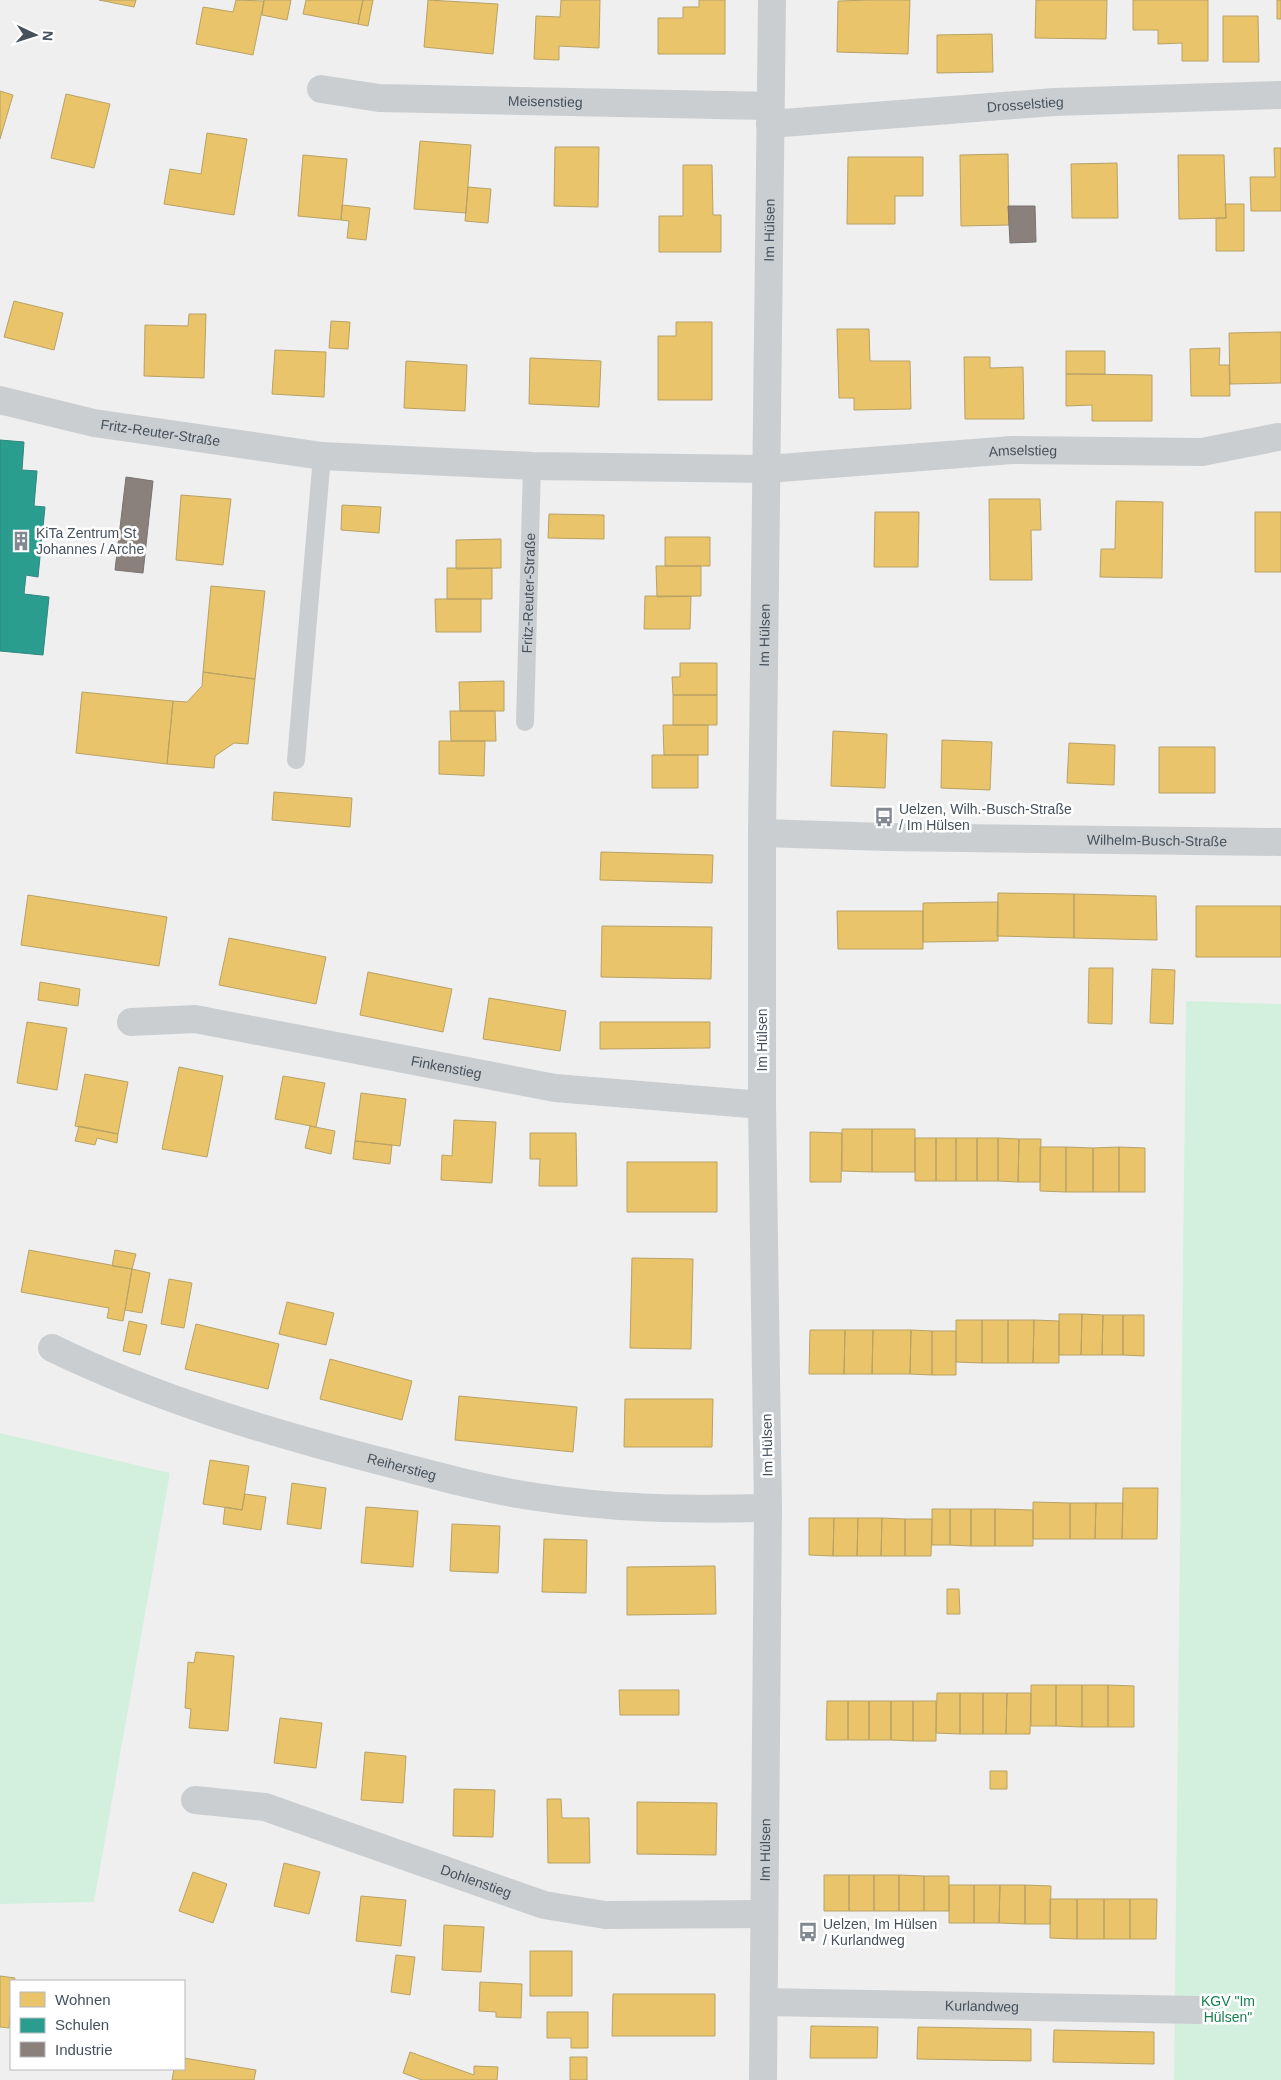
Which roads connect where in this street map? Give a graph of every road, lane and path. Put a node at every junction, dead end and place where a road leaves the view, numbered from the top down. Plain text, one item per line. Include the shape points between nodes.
1 (772, 0) edge
2 (321, 90) dead end
3 (1281, 95) edge
4 (770, 115) junction
5 (0, 400) edge
6 (1278, 437) dead end
7 (322, 456) junction
8 (532, 466) junction
9 (767, 469) junction
10 (525, 722) dead end
11 (296, 760) dead end
12 (762, 833) junction
13 (1281, 842) edge
14 (132, 1022) dead end
15 (762, 1106) junction
16 (52, 1348) dead end
17 (768, 1508) junction
18 (195, 1800) dead end
19 (764, 1914) junction
20 (764, 2002) junction
21 (1199, 2010) dead end
22 (763, 2080) edge

1 - 4 street, Im Hülsen
2 - 4 street, Meisenstieg via 379,98
3 - 4 street, Drosselstieg
4 - 9 street, Im Hülsen
5 - 7 street, Fritz-Reuter-Straße via 94,423
6 - 9 street, Amselstieg via 1202,452 1012,450
7 - 8 street, Fritz-Reuter-Straße
7 - 11 lane
8 - 9 street, Fritz-Reuter-Straße
8 - 10 lane, Fritz-Reuter-Straße
9 - 12 street, Im Hülsen
12 - 13 street, Wilhelm-Busch-Straße
12 - 15 street, Im Hülsen
14 - 15 street, Finkenstieg via 196,1019 555,1088
15 - 17 street, Im Hülsen
16 - 17 street, Reiherstieg via 102,1372 196,1407 305,1442 450,1479 531,1496 614,1505 679,1510
17 - 19 street, Im Hülsen
18 - 19 street, Dohlenstieg via 264,1807 544,1905 605,1915
19 - 20 street, Im Hülsen
20 - 21 street, Kurlandweg
20 - 22 street, Im Hülsen

